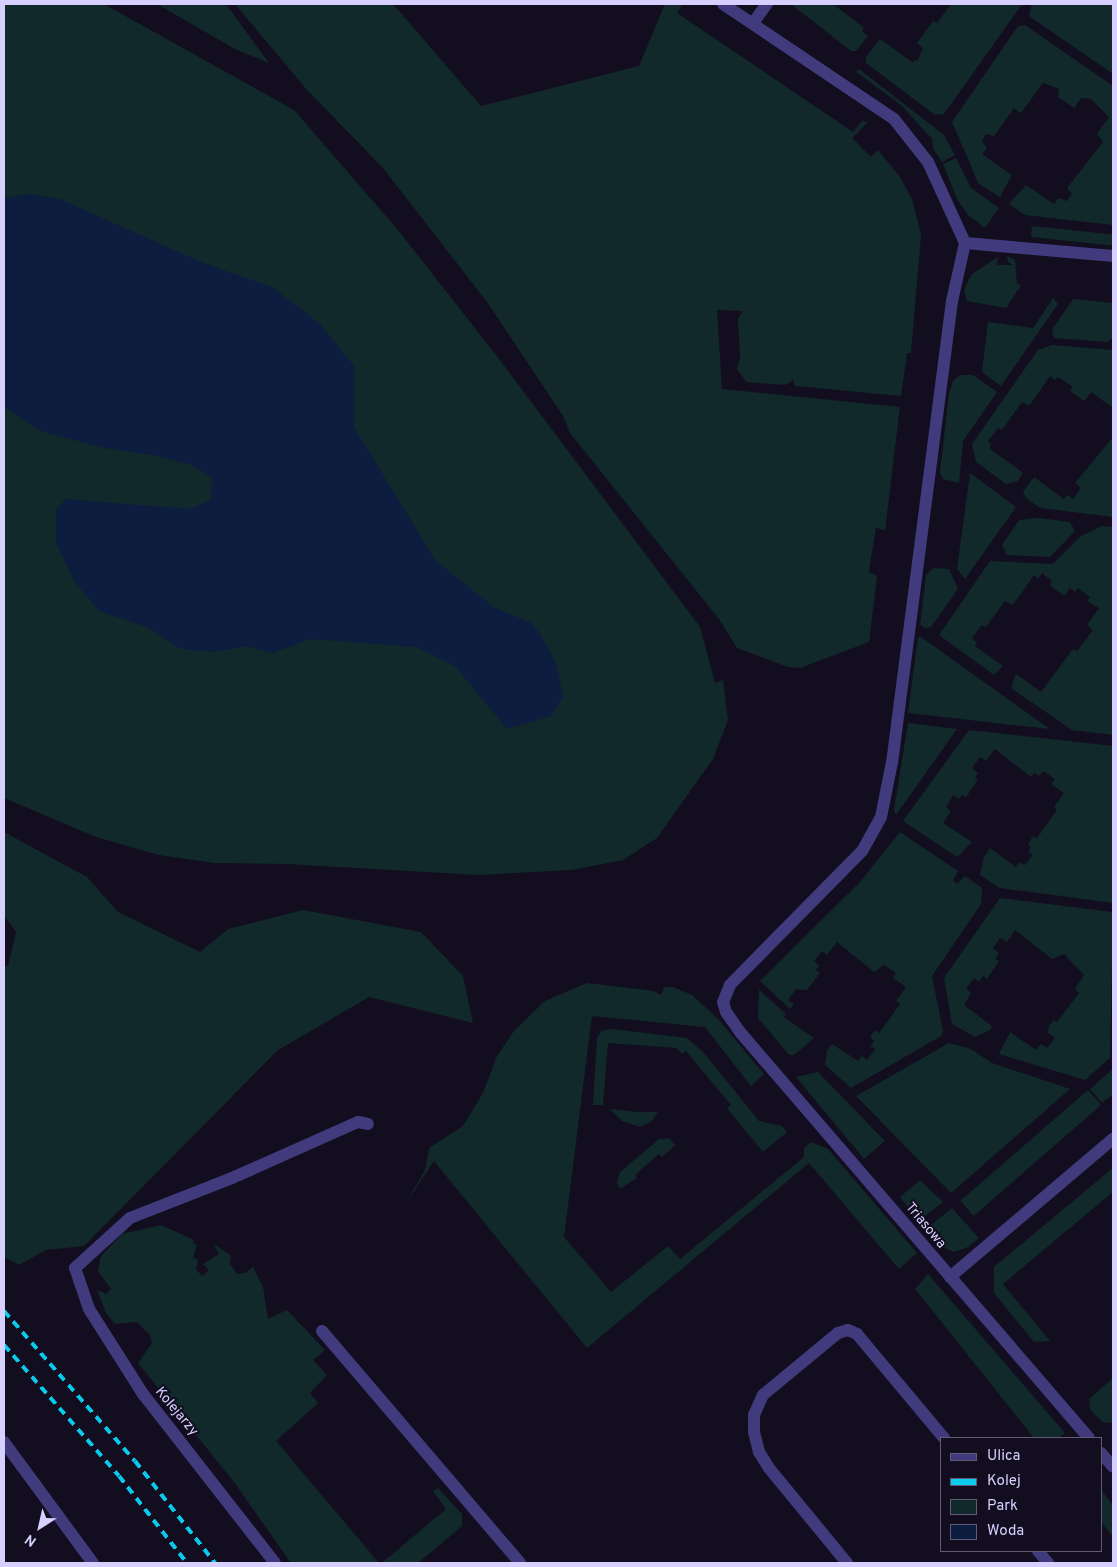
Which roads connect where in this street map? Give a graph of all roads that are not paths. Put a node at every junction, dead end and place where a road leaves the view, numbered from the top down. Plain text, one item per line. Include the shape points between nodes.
1 (723, 4) edge
2 (766, 4) edge
3 (753, 23) junction
4 (965, 243) junction
5 (1113, 256) edge
6 (368, 1124) dead end
7 (1113, 1139) edge
8 (950, 1278) junction
9 (322, 1331) dead end
10 (943, 1437) edge
11 (1088, 1437) edge
12 (4, 1442) edge
13 (1102, 1453) edge
14 (1113, 1467) edge
15 (1039, 1552) edge
16 (92, 1563) edge
17 (275, 1563) edge
18 (520, 1563) edge
19 (847, 1563) edge
20 (1048, 1563) edge

1 - 3 street
2 - 3 street
3 - 4 street via 894,119 928,162
4 - 5 street
4 - 8 street, Triasowa via 952,300 892,762 881,817 862,850 730,985 723,1002 740,1032
6 - 17 street, Kolejarzy via 358,1122 232,1178 130,1218 75,1268 89,1309 143,1394
7 - 8 street
8 - 11 street, Triasowa
9 - 18 street
10 - 19 street via 857,1334 848,1330 838,1333 763,1395 754,1415 759,1452 768,1468
12 - 16 street
13 - 14 street
15 - 20 street

